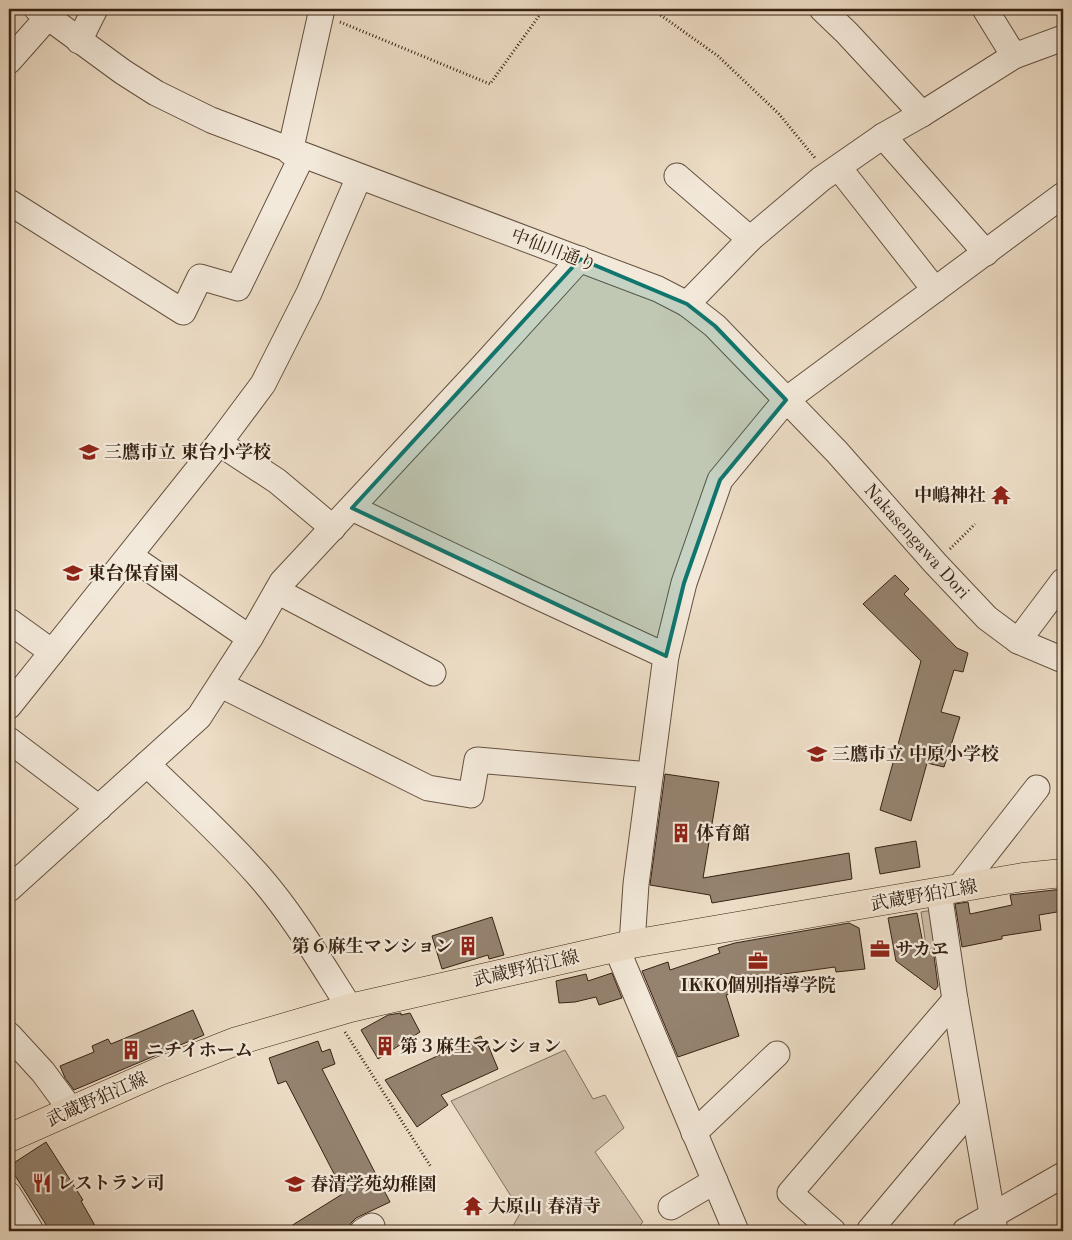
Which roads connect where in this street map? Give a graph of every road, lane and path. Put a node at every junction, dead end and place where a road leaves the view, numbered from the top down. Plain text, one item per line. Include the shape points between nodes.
1 (95, 9) edge
2 (544, 9) edge
3 (652, 9) edge
4 (822, 9) edge
5 (985, 9) edge
6 (321, 12) edge
7 (42, 13) edge
8 (1063, 38) edge
9 (79, 41) junction
10 (1014, 56) junction
11 (9, 61) edge
12 (922, 114) junction
13 (883, 136) junction
14 (296, 154) junction
15 (834, 171) junction
16 (677, 176) dead end
17 (359, 177) junction
18 (1063, 195) edge
19 (9, 202) edge
20 (750, 239) junction
21 (986, 253) junction
22 (580, 259) junction
23 (935, 290) junction
24 (687, 304) junction
25 (786, 400) junction
26 (219, 444) junction
27 (352, 508) junction
28 (974, 524) dead end
29 (333, 528) junction
30 (130, 556) junction
31 (935, 563) junction
32 (1063, 581) edge
33 (277, 591) junction
34 (9, 621) edge
35 (250, 638) junction
36 (1018, 641) junction
37 (52, 652) junction
38 (666, 656) junction
39 (1063, 660) edge
40 (433, 673) dead end
41 (221, 685) junction
42 (9, 706) edge
43 (9, 740) edge
44 (147, 764) junction
45 (650, 775) junction
46 (1037, 788) dead end
47 (99, 808) junction
48 (1063, 873) edge
49 (9, 889) edge
50 (949, 890) junction
51 (624, 946) junction
52 (955, 1000) junction
53 (341, 1011) junction
54 (9, 1035) edge
55 (777, 1054) dead end
56 (973, 1107) junction
57 (71, 1110) junction
58 (694, 1132) junction
59 (9, 1138) edge
60 (431, 1167) dead end
61 (1063, 1175) edge
62 (715, 1181) junction
63 (9, 1195) edge
64 (671, 1207) dead end
65 (994, 1223) edge
66 (30, 1231) edge
67 (736, 1231) edge
68 (833, 1231) edge
69 (869, 1231) edge
70 (965, 1231) edge

1 - 9 street
2 - 6 path via 490,84
3 - 15 path via 718,56
4 - 12 street
5 - 10 street
6 - 14 street
7 - 9 street, 中仙川通り
7 - 11 street
8 - 10 street
9 - 14 street, 中仙川通り via 156,93 211,120
10 - 12 street
12 - 13 street
13 - 15 street
13 - 21 street
14 - 17 street, 中仙川通り
14 - 19 street via 238,288 200,278 183,312
15 - 20 street
15 - 23 street
16 - 20 street
17 - 22 street, 中仙川通り
17 - 26 street via 308,293 263,384
18 - 21 street
20 - 24 street
21 - 23 street
22 - 24 street, 中仙川通り via 658,289
22 - 27 street
23 - 25 street
24 - 25 street, 中仙川通り via 715,326
25 - 31 street, Nakasengawa Dori via 837,452
25 - 38 street via 720,480 684,583
26 - 29 street via 277,481
26 - 30 street
27 - 29 street
27 - 38 street
28 - 31 path
29 - 33 street
30 - 35 street
30 - 37 street
31 - 36 street, Nakasengawa Dori via 987,618
32 - 36 street
33 - 35 street
33 - 40 street
34 - 37 street
35 - 41 street
36 - 39 street, Nakasengawa Dori
37 - 42 street
38 - 45 street
41 - 44 street via 199,717
41 - 45 street via 428,788 471,795 477,760
43 - 47 street
44 - 47 street
44 - 53 street via 219,832 260,877 295,922
45 - 51 street via 636,884
46 - 50 street
47 - 49 street
48 - 50 main road, 武蔵野狛江線
50 - 51 main road, 武蔵野狛江線
50 - 52 street
51 - 53 main road, 武蔵野狛江線
51 - 58 street
52 - 56 street
52 - 68 street via 790,1193
53 - 57 main road, 武蔵野狛江線 via 234,1042
53 - 60 path
54 - 57 street via 43,1072
55 - 58 street
56 - 65 street
56 - 69 street
57 - 59 main road, 武蔵野狛江線
58 - 62 street
61 - 65 street
62 - 64 street
62 - 67 street
63 - 66 street
65 - 70 street

